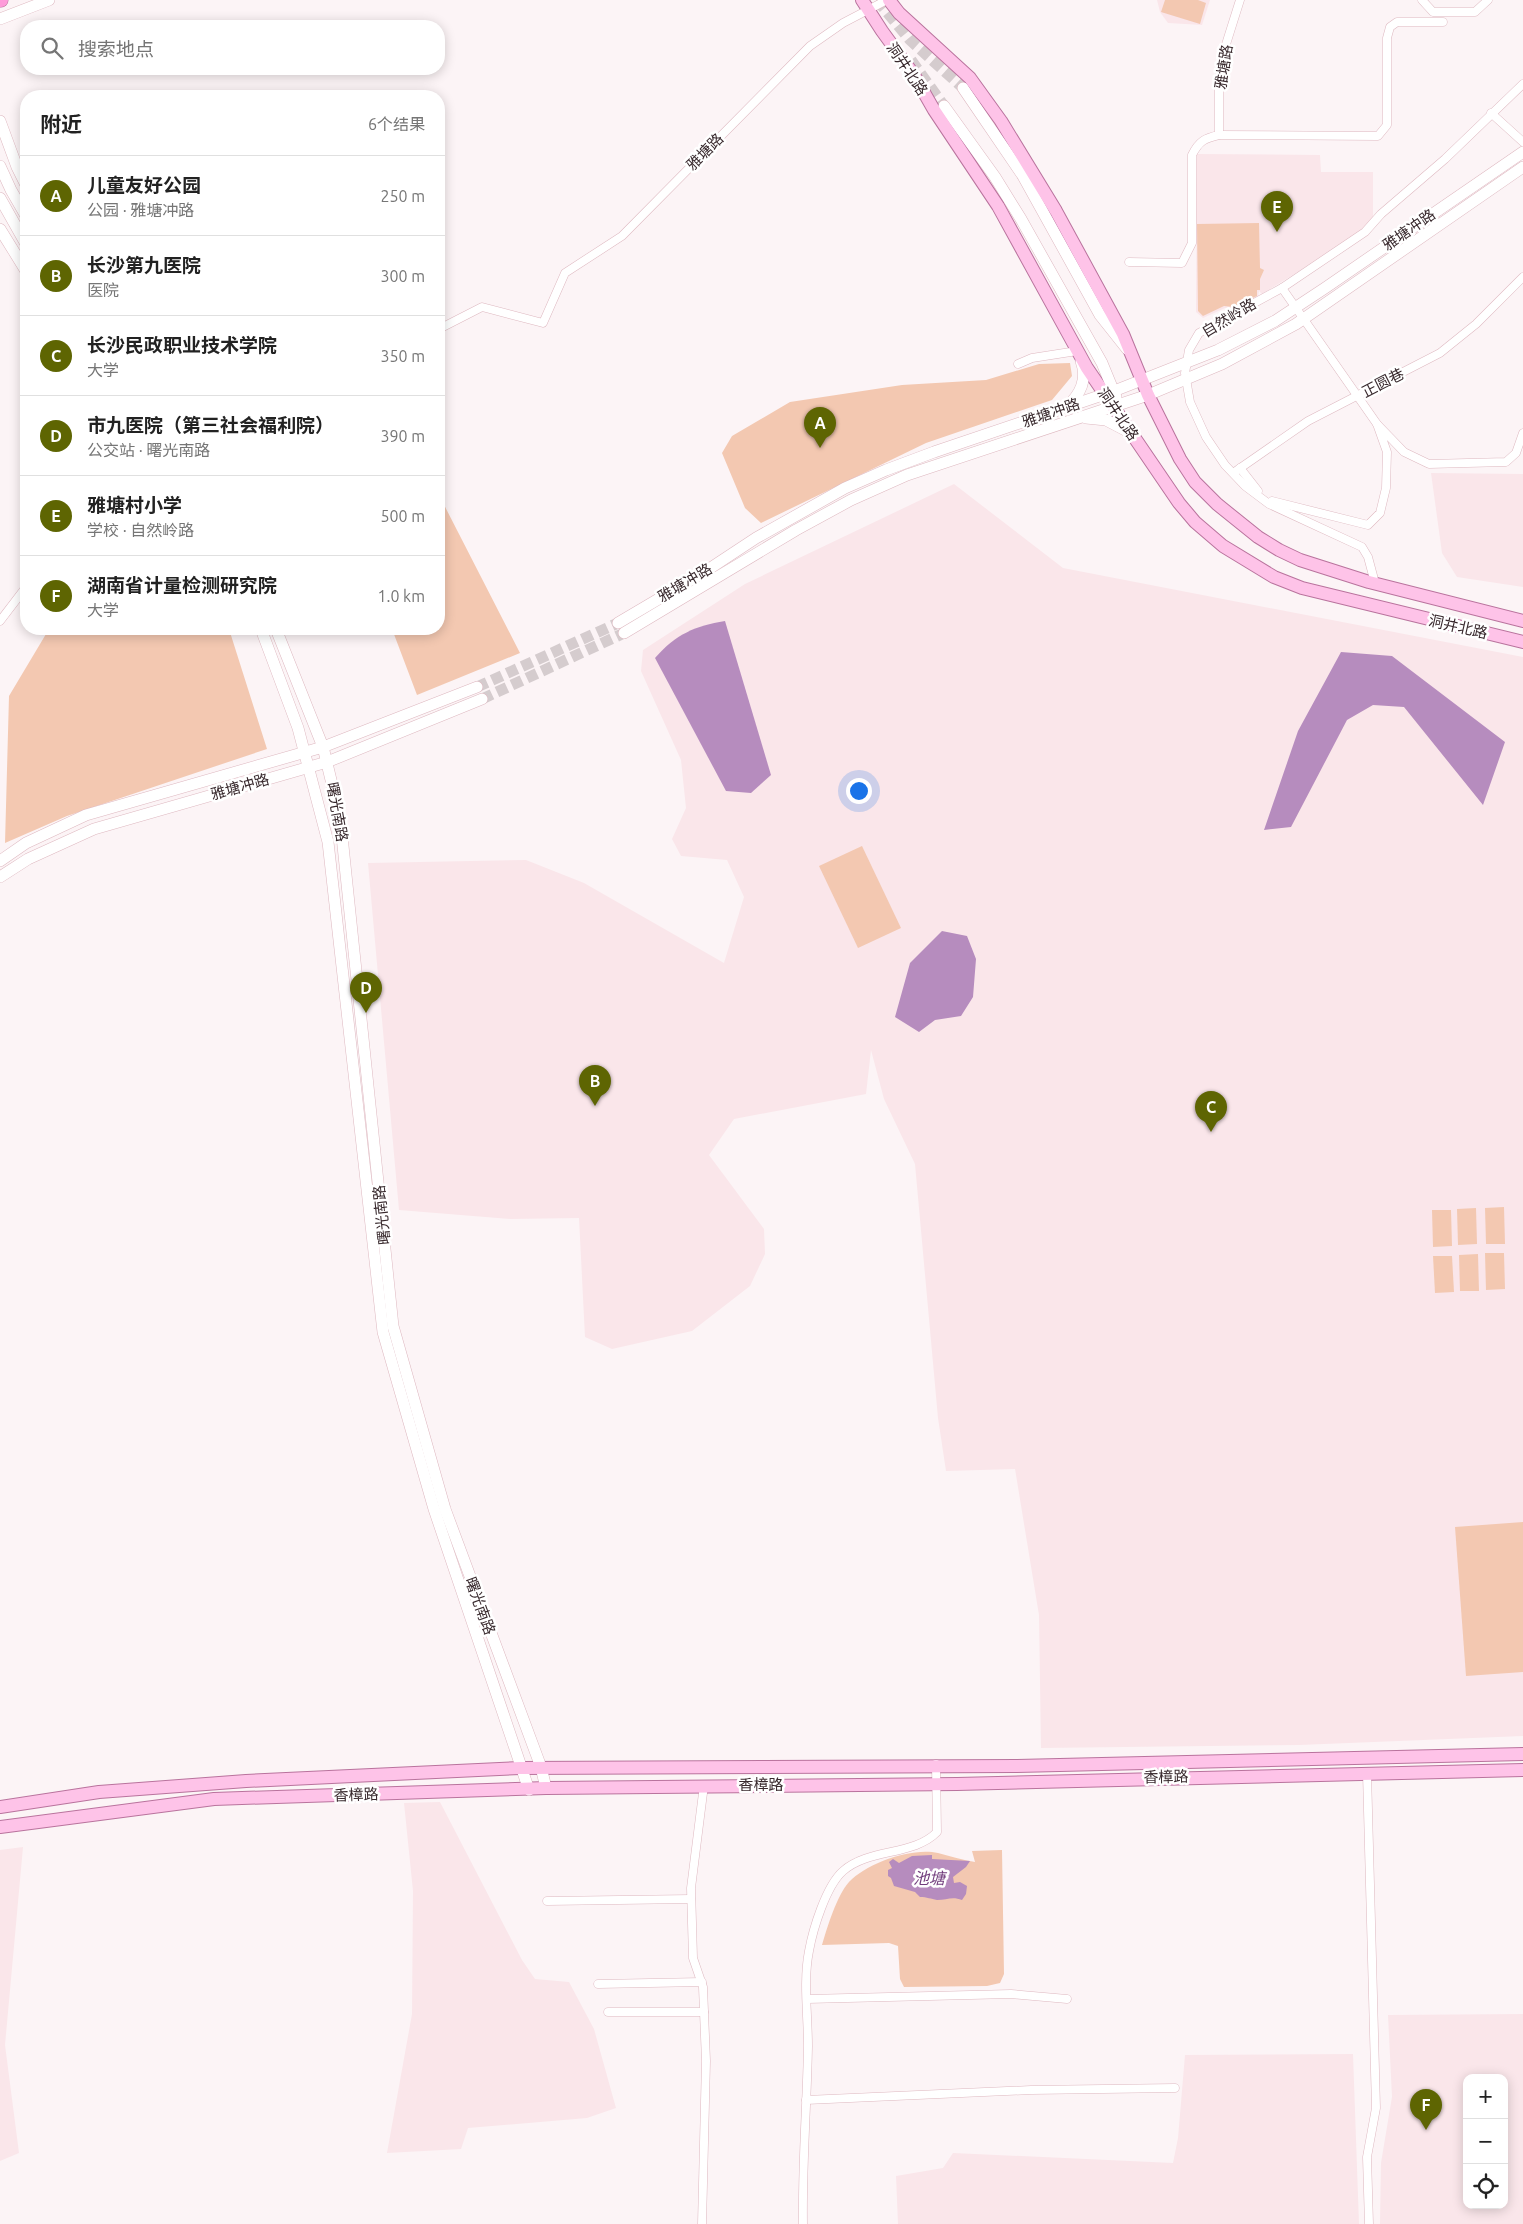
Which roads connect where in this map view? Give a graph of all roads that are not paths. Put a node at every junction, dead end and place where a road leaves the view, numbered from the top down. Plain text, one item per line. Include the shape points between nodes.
1 (49, 0) edge
2 (888, 0) edge
3 (1240, 0) edge
4 (1422, 0) edge
5 (1488, 0) edge
6 (866, 5) edge
7 (0, 19) edge
8 (1443, 22) dead end
9 (1523, 84) edge
10 (963, 88) tunnel mouth
11 (944, 106) tunnel mouth
12 (1491, 113) junction
13 (0, 120) edge
14 (1220, 135) junction
15 (1523, 142) edge
16 (1523, 152) edge
17 (0, 166) edge
18 (1523, 167) edge
19 (20, 170) edge
20 (0, 198) edge
21 (20, 206) edge
22 (0, 229) edge
23 (20, 233) edge
24 (20, 261) edge
25 (1128, 262) dead end
26 (1523, 277) edge
27 (1282, 288) junction
28 (1296, 307) junction
29 (1304, 318) junction
30 (445, 326) edge
31 (1078, 353) junction
32 (1132, 357) junction
33 (1187, 363) junction
34 (1018, 364) dead end
35 (1186, 379) junction
36 (1142, 381) junction
37 (1109, 392) junction
38 (1148, 395) junction
39 (1358, 396) junction
40 (1116, 404) junction
41 (1066, 408) junction
42 (1073, 419) junction
43 (1378, 424) junction
44 (1523, 433) edge
45 (1132, 434) junction
46 (1240, 468) junction
47 (1233, 473) junction
48 (1375, 583) junction
49 (20, 595) edge
50 (0, 621) edge
51 (1523, 621) edge
52 (263, 635) edge
53 (278, 635) edge
54 (1523, 642) edge
55 (477, 687) tunnel mouth
56 (482, 699) tunnel mouth
57 (323, 748) junction
58 (305, 752) junction
59 (327, 762) junction
60 (309, 768) junction
61 (0, 861) edge
62 (0, 877) edge
63 (1523, 1754) edge
64 (936, 1764) junction
65 (540, 1767) junction
66 (520, 1768) junction
67 (1523, 1770) edge
68 (1367, 1773) junction
69 (937, 1784) junction
70 (704, 1785) junction
71 (546, 1788) junction
72 (529, 1790) junction
73 (0, 1807) edge
74 (0, 1827) edge
75 (691, 1899) junction
76 (547, 1901) dead end
77 (702, 1982) junction
78 (598, 1984) dead end
79 (807, 1999) junction
80 (1067, 1999) dead end
81 (608, 2012) dead end
82 (704, 2012) junction
83 (1175, 2088) dead end
84 (806, 2100) junction
85 (702, 2224) edge
86 (803, 2224) edge
87 (1369, 2224) edge

1 - 7 main road
2 - 6 street, 雅塘路
2 - 32 main road, 洞井北路 via 970,78 1001,121 1056,211 1123,334
3 - 14 street, 雅塘路 via 1222,57
4 - 5 street via 1433,12 1475,12
6 - 30 street, 雅塘路 via 810,46 622,236 565,273 543,322 482,307
6 - 31 main road, 洞井北路 via 998,206
8 - 14 street via 1397,22 1390,27 1387,38 1387,126 1378,136
9 - 12 street, 自然岭路
10 - 32 main road via 1023,176 1100,314
11 - 37 main road via 995,177 1020,219 1102,363
12 - 15 street
12 - 27 street, 自然岭路 via 1445,159 1381,214 1366,232
13 - 19 main road
14 - 25 street via 1204,139 1196,145 1192,155 1192,243 1182,263
16 - 28 main road, 雅塘冲路
17 - 21 main road
18 - 29 main road, 雅塘冲路
20 - 23 main road
22 - 24 main road
26 - 39 street, 正圆巷 via 1476,324 1440,353
27 - 28 street
27 - 33 street, 自然岭路 via 1199,333 1189,350
28 - 29 street
28 - 33 main road, 雅塘冲路 via 1218,350
29 - 35 main road, 雅塘冲路 via 1222,364
29 - 39 street
31 - 34 street via 1032,358
31 - 37 main road, 洞井北路
31 - 41 main road via 1083,384 1079,394
32 - 36 main road, 洞井北路
33 - 35 street, 自然岭路
33 - 36 main road, 雅塘冲路
35 - 38 main road, 雅塘冲路
35 - 47 street, 自然岭路 via 1190,402 1206,437
36 - 37 main road, 雅塘冲路
36 - 38 main road, 洞井北路
37 - 40 main road, 洞井北路
37 - 41 main road, 雅塘冲路
38 - 40 main road, 雅塘冲路
38 - 48 main road, 洞井北路 via 1180,460 1195,482 1217,504 1279,550 1333,572
39 - 43 street
39 - 46 street, 正圆巷 via 1308,421
40 - 42 main road, 雅塘冲路
40 - 45 main road, 洞井北路
41 - 42 main road, 雅塘冲路 via 926,455 845,488 756,538 621,628 851,500 907,475
42 - 45 main road via 1106,420
43 - 44 street via 1404,452 1429,464 1506,462 1516,453
43 - 46 street via 1387,452 1386,488 1380,513 1368,525 1272,502 1254,489
45 - 54 main road, 洞井北路 via 1169,490 1196,522 1223,546 1274,577 1333,597
46 - 47 street, 正圆巷
47 - 48 street, 自然岭路 via 1269,504 1362,547 1368,556
48 - 51 main road, 洞井北路
49 - 50 street
52 - 58 main road, 曙光南路
53 - 57 main road, 曙光南路
55 - 57 main road, 雅塘冲路
56 - 59 main road, 雅塘冲路
57 - 58 main road, 雅塘冲路
57 - 59 main road, 曙光南路
58 - 60 main road, 曙光南路
58 - 61 main road, 雅塘冲路 via 86,815 33,839
59 - 60 main road, 雅塘冲路
59 - 65 main road, 曙光南路 via 340,817 393,1326 445,1509
60 - 62 main road, 雅塘冲路 via 94,829 28,859
60 - 66 main road, 曙光南路 via 328,842 383,1332 434,1509
63 - 64 main road, 香樟路 via 1027,1766
64 - 65 main road, 香樟路
64 - 69 street
65 - 66 main road, 香樟路
65 - 71 main road, 曙光南路
66 - 72 main road, 曙光南路
66 - 73 main road, 香樟路 via 216,1783 99,1792
67 - 68 main road, 香樟路
68 - 69 main road, 香樟路
68 - 87 street via 1376,2108 1367,2157
69 - 70 main road, 香樟路
69 - 79 street via 937,1832 931,1838 856,1863 843,1872 831,1888 808,1952
70 - 71 main road, 香樟路
70 - 75 street
71 - 72 main road, 香樟路
72 - 74 main road, 香樟路 via 214,1799
75 - 76 street
75 - 77 street via 693,1958
77 - 78 street
77 - 82 street
79 - 80 street via 1010,1994
79 - 84 street
81 - 82 street
82 - 85 street
83 - 84 street via 1021,2090
84 - 86 street

